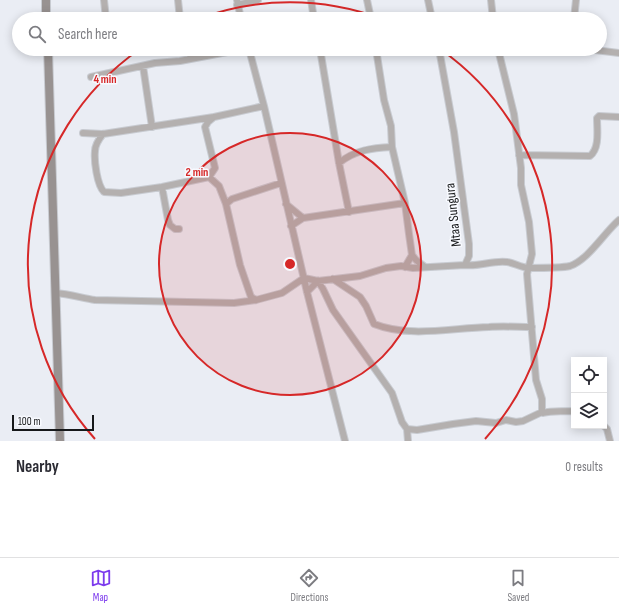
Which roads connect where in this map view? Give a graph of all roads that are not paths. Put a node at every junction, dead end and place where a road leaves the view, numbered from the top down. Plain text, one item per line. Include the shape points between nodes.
1 (46, 0) edge
2 (104, 0) edge
3 (178, 0) edge
4 (258, 0) edge
5 (311, 0) edge
6 (367, 0) edge
7 (428, 0) edge
8 (491, 0) edge
9 (576, 0) edge
10 (237, 2) edge
11 (46, 12) edge
12 (105, 12) edge
13 (179, 12) edge
14 (239, 12) edge
15 (313, 12) edge
16 (370, 12) edge
17 (431, 12) edge
18 (492, 12) edge
19 (575, 12) edge
20 (607, 52) edge
21 (619, 53) edge
22 (48, 56) edge
23 (181, 56) edge
24 (192, 56) edge
25 (205, 56) edge
26 (250, 56) edge
27 (321, 56) edge
28 (377, 56) edge
29 (440, 56) edge
30 (500, 56) edge
31 (194, 58) junction
32 (180, 61) junction
33 (143, 66) junction
34 (91, 77) dead end
35 (264, 106) junction
36 (214, 117) junction
37 (619, 117) edge
38 (152, 127) junction
39 (83, 133) dead end
40 (103, 134) junction
41 (392, 147) junction
42 (519, 155) junction
43 (339, 163) junction
44 (215, 168) junction
45 (209, 176) junction
46 (281, 183) junction
47 (219, 186) junction
48 (162, 187) junction
49 (223, 195) junction
50 (232, 199) junction
51 (404, 203) junction
52 (226, 204) junction
53 (286, 204) junction
54 (349, 212) junction
55 (303, 218) junction
56 (619, 220) edge
57 (291, 226) junction
58 (179, 229) dead end
59 (412, 255) junction
60 (465, 265) junction
61 (405, 267) junction
62 (425, 267) junction
63 (529, 268) junction
64 (304, 278) junction
65 (332, 279) junction
66 (318, 281) junction
67 (307, 292) junction
68 (55, 293) junction
69 (256, 300) junction
70 (532, 327) junction
71 (571, 411) edge
72 (542, 412) junction
73 (606, 429) edge
74 (408, 434) edge
75 (60, 441) edge
76 (345, 441) edge
77 (610, 441) edge

1 - 11 street
2 - 12 street
3 - 13 street
4 - 10 street
5 - 15 street
6 - 16 street
7 - 17 street
8 - 18 street
9 - 19 street
10 - 14 street
20 - 21 street
22 - 68 street
23 - 32 street
24 - 31 street
25 - 31 street
26 - 35 street
27 - 43 street
28 - 41 street via 391,126
29 - 60 street, Mtaa Sungura via 454,132 469,244 469,256
30 - 42 street via 514,114
31 - 32 street
32 - 33 street
33 - 34 street
33 - 38 street
35 - 36 street
35 - 46 street
36 - 38 street
36 - 44 street via 205,127
37 - 42 street via 597,118 595,150 590,156
38 - 40 street
39 - 40 street
40 - 48 street via 97,142 95,151 98,182 104,192
41 - 43 street via 374,148 349,155
41 - 51 street
42 - 63 street via 532,254
43 - 54 street
44 - 45 street
44 - 47 street
45 - 47 street
45 - 48 street
46 - 50 street
46 - 53 street
47 - 49 street
48 - 58 street via 170,225
49 - 50 street
49 - 52 street
50 - 52 street
51 - 54 street
51 - 59 street
52 - 69 street via 240,265 251,297
53 - 55 street
53 - 57 street
54 - 55 street
55 - 57 street
56 - 63 street via 588,254 577,262 563,267
57 - 64 street
59 - 61 street
59 - 62 street
60 - 62 street, Mtaa Sungura
60 - 63 street via 507,262
61 - 62 street, Mtaa Sungura
61 - 65 street, Mtaa Sungura via 386,268 360,276
63 - 70 street via 527,274
64 - 66 street, Mtaa Sungura
64 - 67 street
64 - 69 street via 282,293
65 - 66 street, Mtaa Sungura
65 - 70 street via 360,297 374,324 386,329 427,331
66 - 67 street
66 - 74 street via 346,330 392,393
67 - 76 street
68 - 69 street via 95,300 229,303
68 - 75 street
70 - 72 street via 536,380 542,399
71 - 72 street
72 - 74 street via 523,422 506,420 496,423 454,424
73 - 77 street

